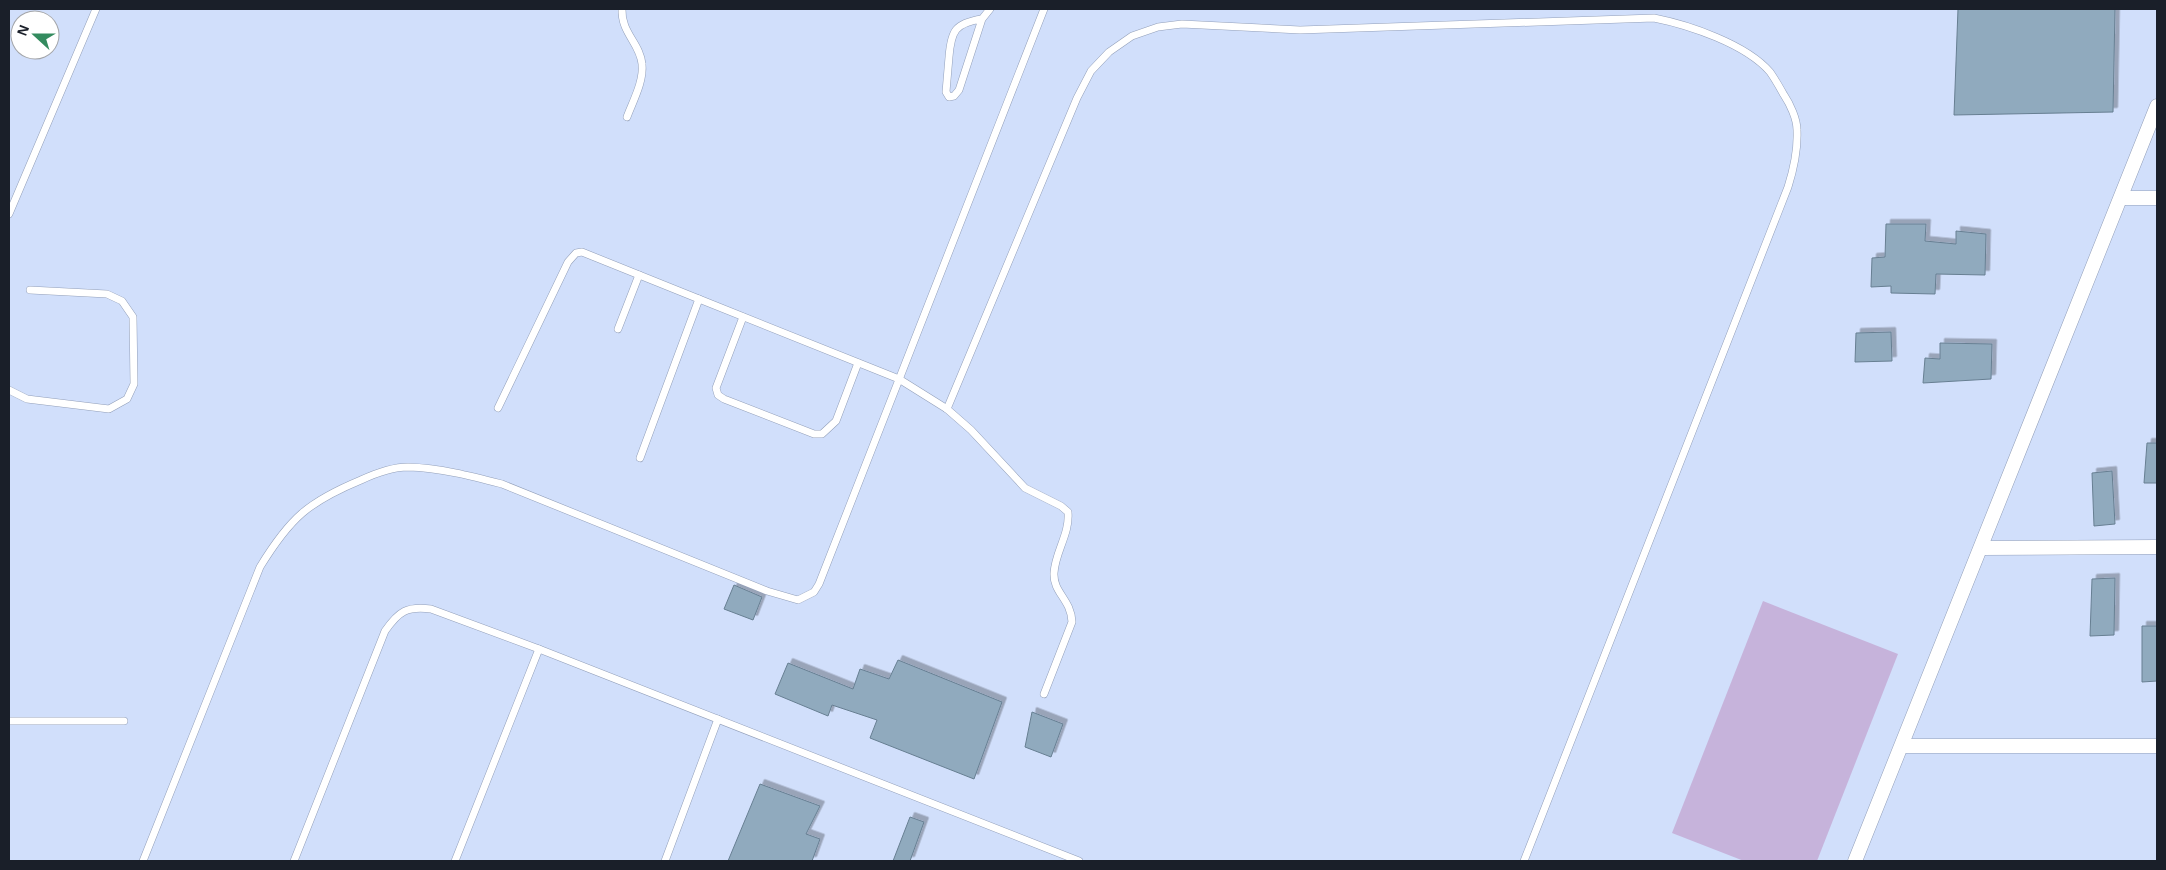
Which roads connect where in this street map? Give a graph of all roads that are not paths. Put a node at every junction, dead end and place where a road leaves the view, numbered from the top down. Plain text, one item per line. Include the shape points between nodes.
1 (96, 9) edge
2 (622, 9) edge
3 (990, 9) edge
4 (1042, 9) edge
5 (982, 19) junction
6 (2157, 106) edge
7 (627, 117) dead end
8 (2121, 198) junction
9 (2157, 198) edge
10 (9, 214) edge
11 (639, 275) junction
12 (30, 290) dead end
13 (699, 299) junction
14 (743, 317) junction
15 (618, 329) dead end
16 (858, 363) junction
17 (899, 379) junction
18 (9, 390) edge
19 (498, 408) dead end
20 (947, 410) junction
21 (640, 458) dead end
22 (2157, 547) edge
23 (1981, 548) junction
24 (539, 649) junction
25 (1044, 694) dead end
26 (718, 720) junction
27 (9, 721) edge
28 (124, 721) dead end
29 (1902, 746) junction
30 (2157, 746) edge
31 (143, 861) edge
32 (294, 861) edge
33 (454, 861) edge
34 (665, 861) edge
35 (1079, 861) edge
36 (1524, 861) edge
37 (1856, 861) edge

1 - 10 lane
2 - 7 lane via 624,28 642,63 642,77
3 - 5 lane
4 - 17 lane
5 - 5 lane via 959,90 949,97 946,92 950,38 970,20
6 - 8 street
8 - 9 street
8 - 23 street
11 - 13 lane
11 - 15 lane
11 - 19 lane via 582,252 573,255
12 - 18 lane via 107,294 122,301 133,317 134,384 127,399 109,409 27,399
13 - 14 lane
13 - 21 lane
14 - 16 lane
14 - 16 lane via 716,388 724,399 814,434 822,434 836,421
16 - 17 lane
17 - 20 lane
17 - 31 lane via 819,584 803,599 792,600 767,591 502,484 456,472 406,467 372,475 328,493 301,513 280,535 260,567
20 - 25 lane via 971,430 1025,488 1068,512 1069,522 1054,571 1055,587 1072,609 1072,622
20 - 36 lane via 1077,98 1091,71 1132,36 1158,27 1182,24 1300,30 1654,18 1727,43 1770,72 1789,102 1797,128 1796,158 1788,186
22 - 23 street
23 - 29 street
24 - 26 lane
24 - 32 lane via 431,610 405,610 394,619 385,631
24 - 33 lane
26 - 34 lane
26 - 35 lane
27 - 28 lane
29 - 30 street
29 - 37 street

